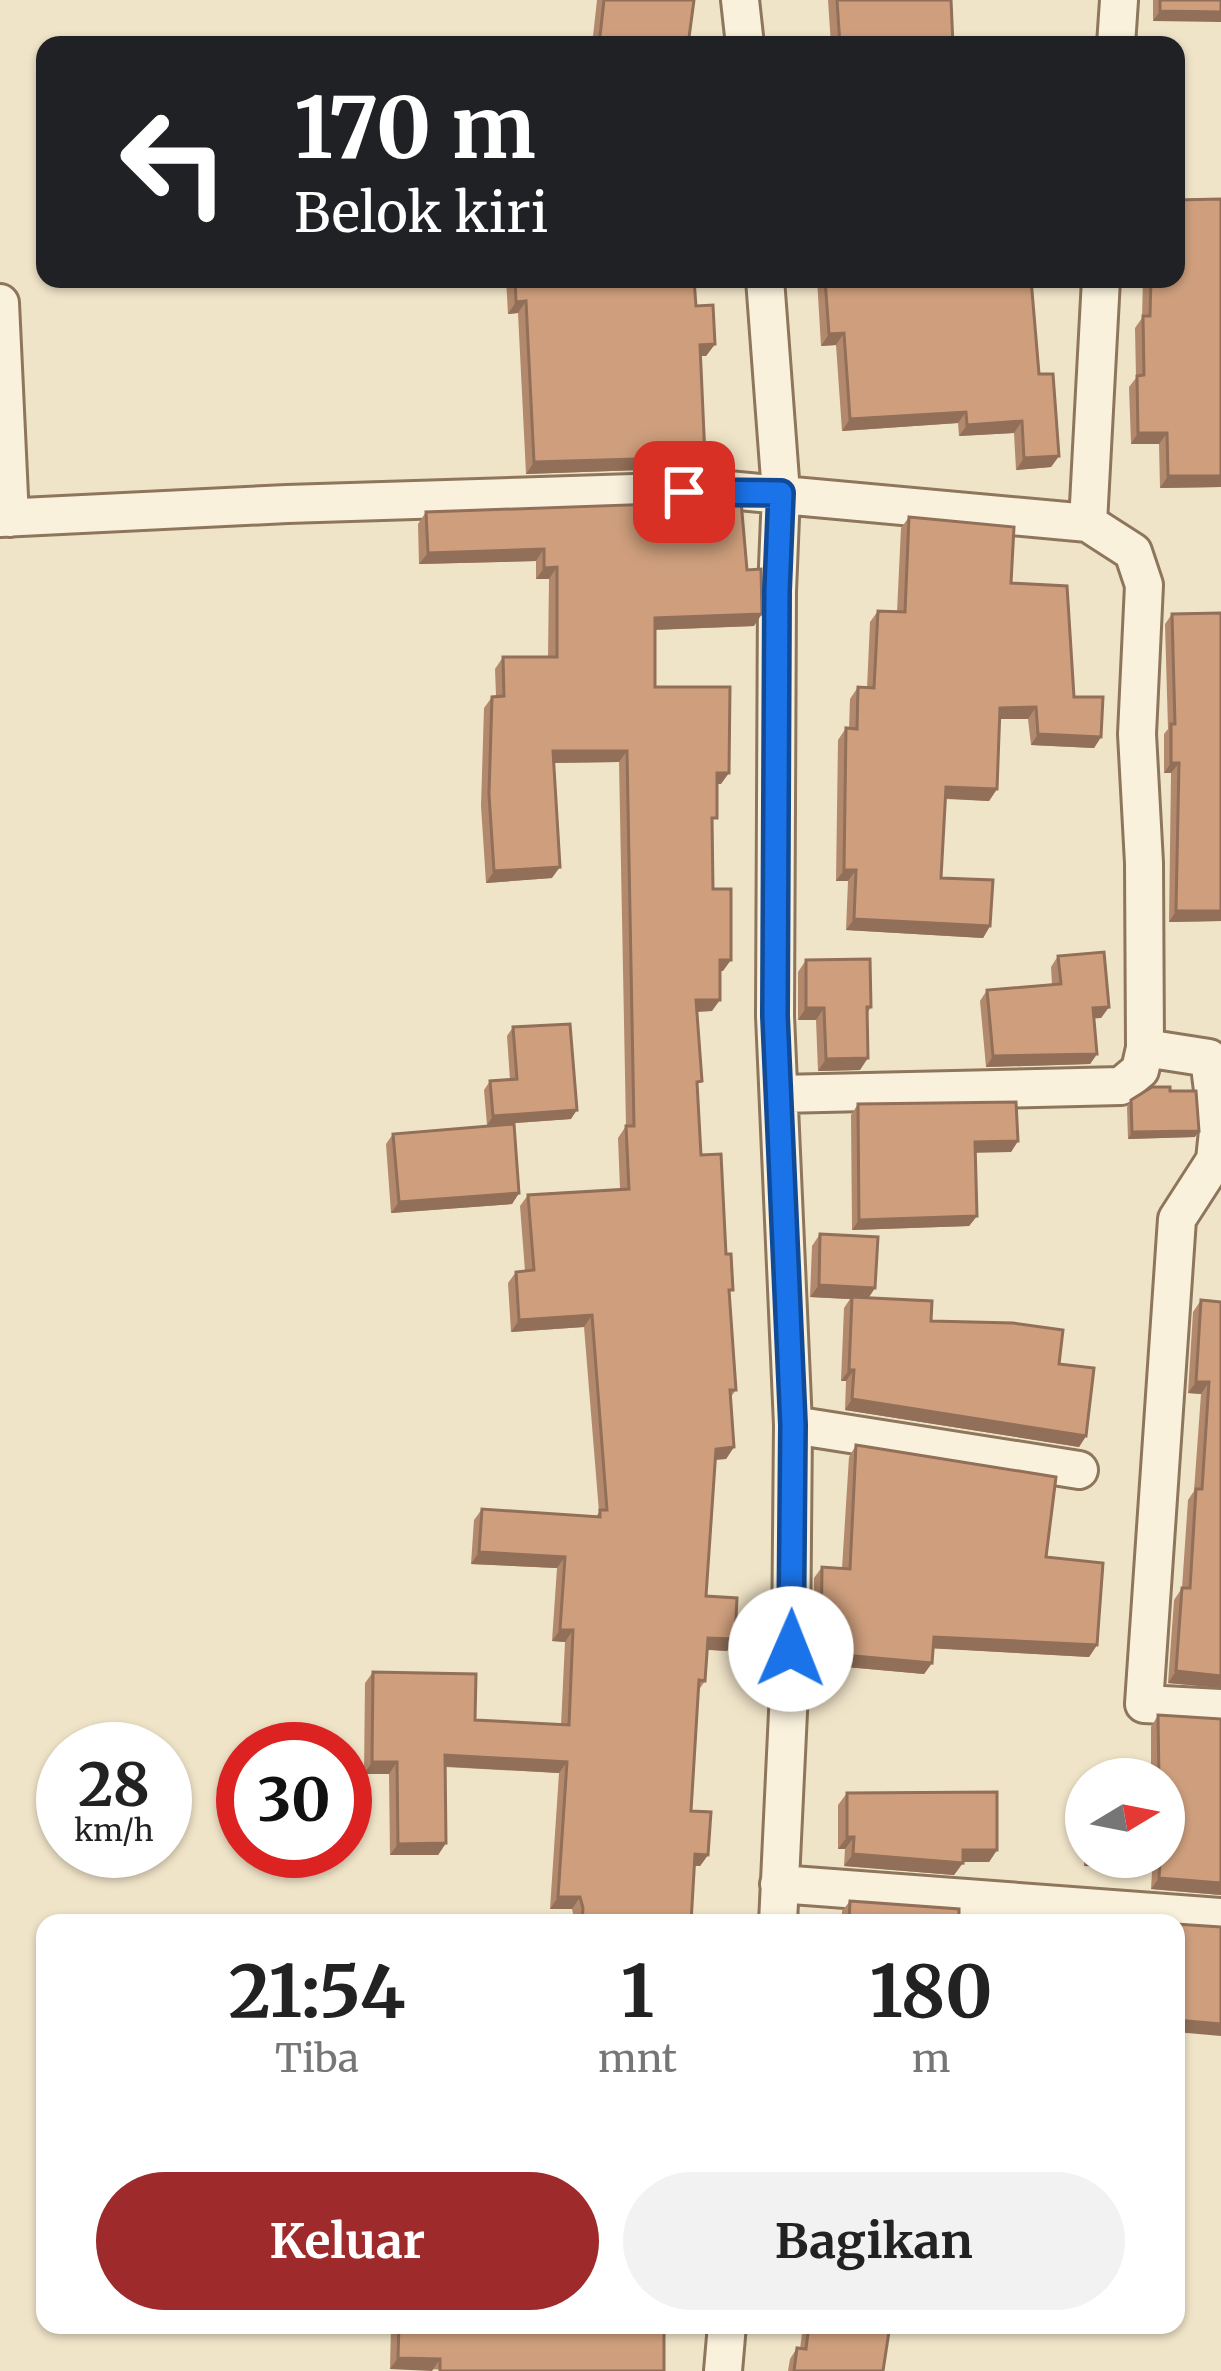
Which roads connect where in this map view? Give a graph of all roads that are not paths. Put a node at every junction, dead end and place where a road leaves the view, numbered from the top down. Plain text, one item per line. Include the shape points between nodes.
1 (740, 0) edge
2 (1119, 0) edge
3 (744, 36) edge
4 (1117, 36) edge
5 (766, 288) edge
6 (1101, 288) edge
7 (0, 303) edge
8 (781, 493) junction
9 (5, 518) edge
10 (1088, 523) junction
11 (1145, 1048) junction
12 (780, 1094) junction
13 (793, 1425) junction
14 (1079, 1470) dead end
15 (1221, 1708) edge
16 (778, 1884) junction
17 (778, 1914) edge
18 (1181, 1914) edge
19 (1185, 1914) edge
20 (1221, 1917) edge
21 (726, 2334) edge
22 (723, 2371) edge

1 - 3 street
2 - 4 street
5 - 8 street
6 - 10 street
7 - 9 street
8 - 9 street
8 - 10 street
8 - 12 street
10 - 11 street via 1132,552 1144,585 1137,734
11 - 12 street via 1140,1070 1121,1086
11 - 15 street via 1209,1058 1218,1131 1215,1160 1177,1219 1144,1704
12 - 13 street
13 - 14 street
13 - 16 street
16 - 17 street
16 - 18 street
19 - 20 street
21 - 22 street

